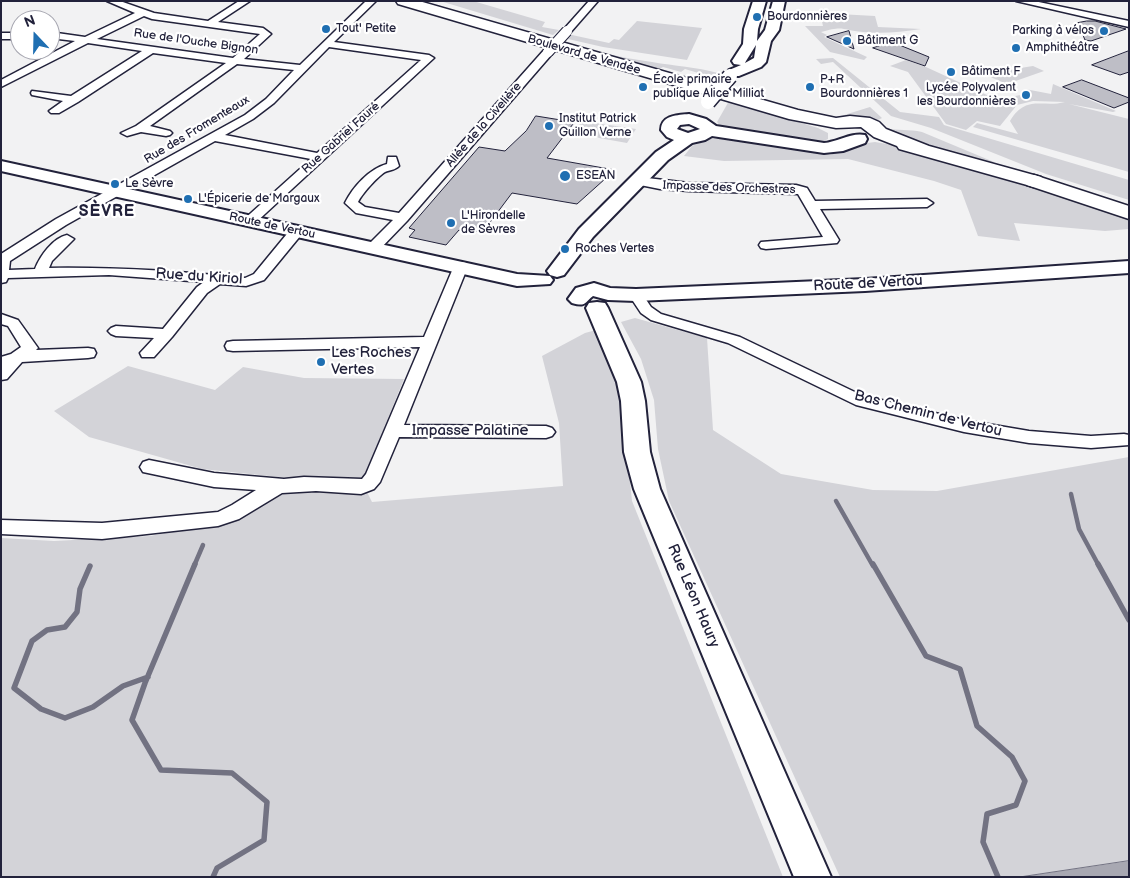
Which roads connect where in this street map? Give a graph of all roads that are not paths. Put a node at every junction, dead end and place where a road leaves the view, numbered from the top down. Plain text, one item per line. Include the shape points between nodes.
1 (111, 1) edge
2 (246, 1) edge
3 (372, 1) edge
4 (403, 1) edge
5 (594, 1) edge
6 (760, 1) edge
7 (780, 1) edge
8 (1020, 1) edge
9 (142, 13) junction
10 (209, 24) junction
11 (1129, 24) edge
12 (60, 36) edge
13 (87, 40) junction
14 (326, 44) junction
15 (152, 49) junction
16 (235, 61) junction
17 (302, 68) junction
18 (732, 74) junction
19 (1, 84) edge
20 (36, 93) dead end
21 (74, 100) junction
22 (55, 111) dead end
23 (694, 120) junction
24 (140, 128) junction
25 (839, 129) junction
26 (708, 130) junction
27 (127, 133) dead end
28 (166, 133) dead end
29 (681, 136) junction
30 (869, 136) junction
31 (215, 137) junction
32 (815, 147) junction
33 (320, 157) junction
34 (392, 160) dead end
35 (1, 166) edge
36 (639, 181) junction
37 (1034, 181) junction
38 (117, 192) junction
39 (928, 202) dead end
40 (812, 205) junction
41 (1129, 208) edge
42 (1129, 213) edge
43 (402, 218) junction
44 (248, 222) junction
45 (296, 232) junction
46 (67, 239) dead end
47 (766, 245) dead end
48 (374, 247) junction
49 (2, 265) edge
50 (461, 266) junction
51 (1129, 267) edge
52 (109, 271) junction
53 (40, 274) junction
54 (218, 278) junction
55 (1, 279) edge
56 (100, 283) dead end
57 (577, 287) junction
58 (636, 295) junction
59 (1, 319) edge
60 (116, 331) dead end
61 (167, 334) junction
62 (430, 342) junction
63 (233, 346) dead end
64 (88, 353) dead end
65 (148, 353) dead end
66 (8, 361) edge
67 (1, 375) edge
68 (393, 431) junction
69 (546, 432) dead end
70 (1124, 440) dead end
71 (149, 467) dead end
72 (284, 485) junction
73 (1, 527) edge
74 (813, 877) edge

1 - 9 street
2 - 10 street
3 - 14 street, Rue des Fromenteaux
4 - 25 main road, Boulevard de Vendée
5 - 43 street, Allée de la Civelière, bridge
6 - 18 street via 751,28 750,44
7 - 18 street via 772,30 764,41 761,59
8 - 11 street
9 - 10 street
9 - 13 street
10 - 16 street via 266,34
12 - 13 street, Rue de l'Ouche Bignon
13 - 15 street, Rue de l'Ouche Bignon
13 - 19 street
14 - 17 street, Rue des Fromenteaux
14 - 33 street, Rue Gabriel Fauré via 429,58
15 - 16 street, Rue de l'Ouche Bignon
15 - 21 street
16 - 17 street, Rue de l'Ouche Bignon
16 - 24 street
17 - 31 street, Rue des Fromenteaux via 270,101
18 - 23 street, bridge
20 - 21 street
21 - 22 street
23 - 26 street via 705,124
23 - 29 street via 681,119 670,124 668,130
24 - 27 street
24 - 28 street
25 - 30 main road, Boulevard de Vendée
25 - 32 street via 832,143
26 - 29 street via 701,136
26 - 32 street
29 - 36 street
30 - 32 street via 837,147
30 - 37 main road
31 - 33 street
31 - 38 street, Rue des Fromenteaux
33 - 44 street, Rue Gabriel Fauré
34 - 43 street via 393,166 380,170 351,203 361,210
35 - 38 street, Route de Vertou
36 - 40 street, Impasse des Orchestres via 689,187 796,189 802,191
36 - 57 street via 578,245
37 - 41 main road
37 - 42 main road
38 - 44 street, Route de Vertou
38 - 49 street, Rue des Fromenteaux via 12,252
39 - 40 street, Impasse des Orchestres
40 - 47 street, Impasse des Orchestres via 832,240
43 - 48 street, Allée de la Civelière
44 - 45 street, Route de Vertou
45 - 48 street, Route de Vertou
45 - 54 street, Rue du Kiriol via 259,277 246,282
46 - 53 street via 46,259
48 - 50 street, Route de Vertou
49 - 53 street, Rue du Kiriol
49 - 55 street
50 - 57 street, Route de Vertou via 517,280
50 - 62 street
51 - 58 street, Route de Vertou via 874,284
52 - 53 street, Rue du Kiriol
52 - 54 street, Rue du Kiriol
52 - 56 street
54 - 61 street via 202,290
57 - 58 street, Route de Vertou
57 - 74 street, Rue Léon Haury via 629,382 637,452 647,489
58 - 70 street, Bas Chemin de Vertou via 646,310 656,316 734,340 856,399 964,426 1029,437 1091,442
59 - 66 street via 13,322 30,348
60 - 61 street
61 - 65 street
62 - 63 street
62 - 68 street
64 - 66 street via 26,356
66 - 67 street
68 - 69 street, Impasse Palatine
68 - 72 street via 368,484
71 - 72 street via 214,480
72 - 73 street via 218,519 102,531

